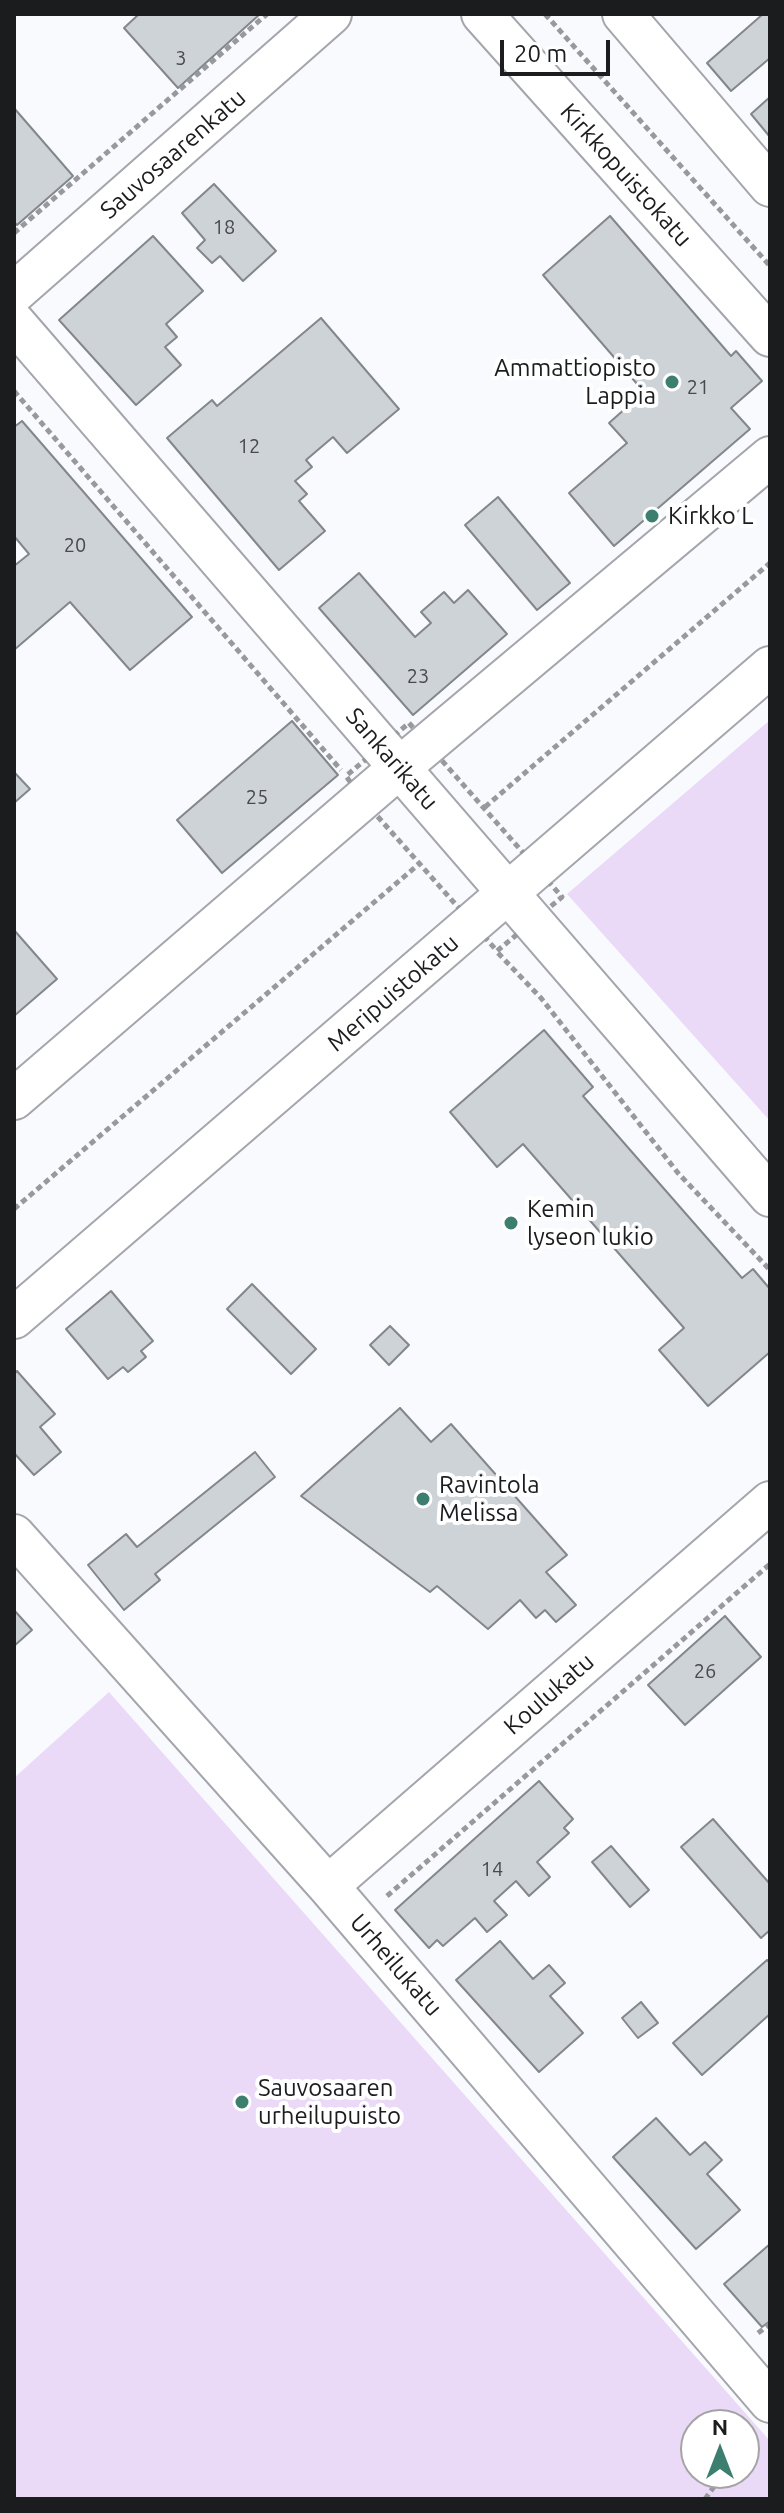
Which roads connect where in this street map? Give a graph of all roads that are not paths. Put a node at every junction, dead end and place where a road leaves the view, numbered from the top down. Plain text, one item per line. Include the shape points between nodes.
1 (331, 14) edge
2 (482, 14) edge
3 (623, 14) edge
4 (770, 186) edge
5 (14, 293) edge
6 (14, 322) edge
7 (770, 336) edge
8 (770, 457) edge
9 (770, 667) edge
10 (399, 768) junction
11 (508, 893) junction
12 (14, 1099) edge
13 (770, 1196) edge
14 (14, 1318) edge
15 (770, 1502) edge
16 (14, 1535) edge
17 (328, 1886) junction
18 (767, 2390) edge

1 - 5 street, Sauvosaarenkatu
2 - 7 street, Kirkkopuistokatu
3 - 4 street
6 - 10 street, Sankarikatu
8 - 10 street
9 - 11 street, Meripuistokatu
10 - 11 street, Sankarikatu
10 - 12 street
11 - 13 street, Sankarikatu
11 - 14 street, Meripuistokatu
15 - 17 street, Koulukatu
16 - 17 street, Urheilukatu
17 - 18 street, Urheilukatu

